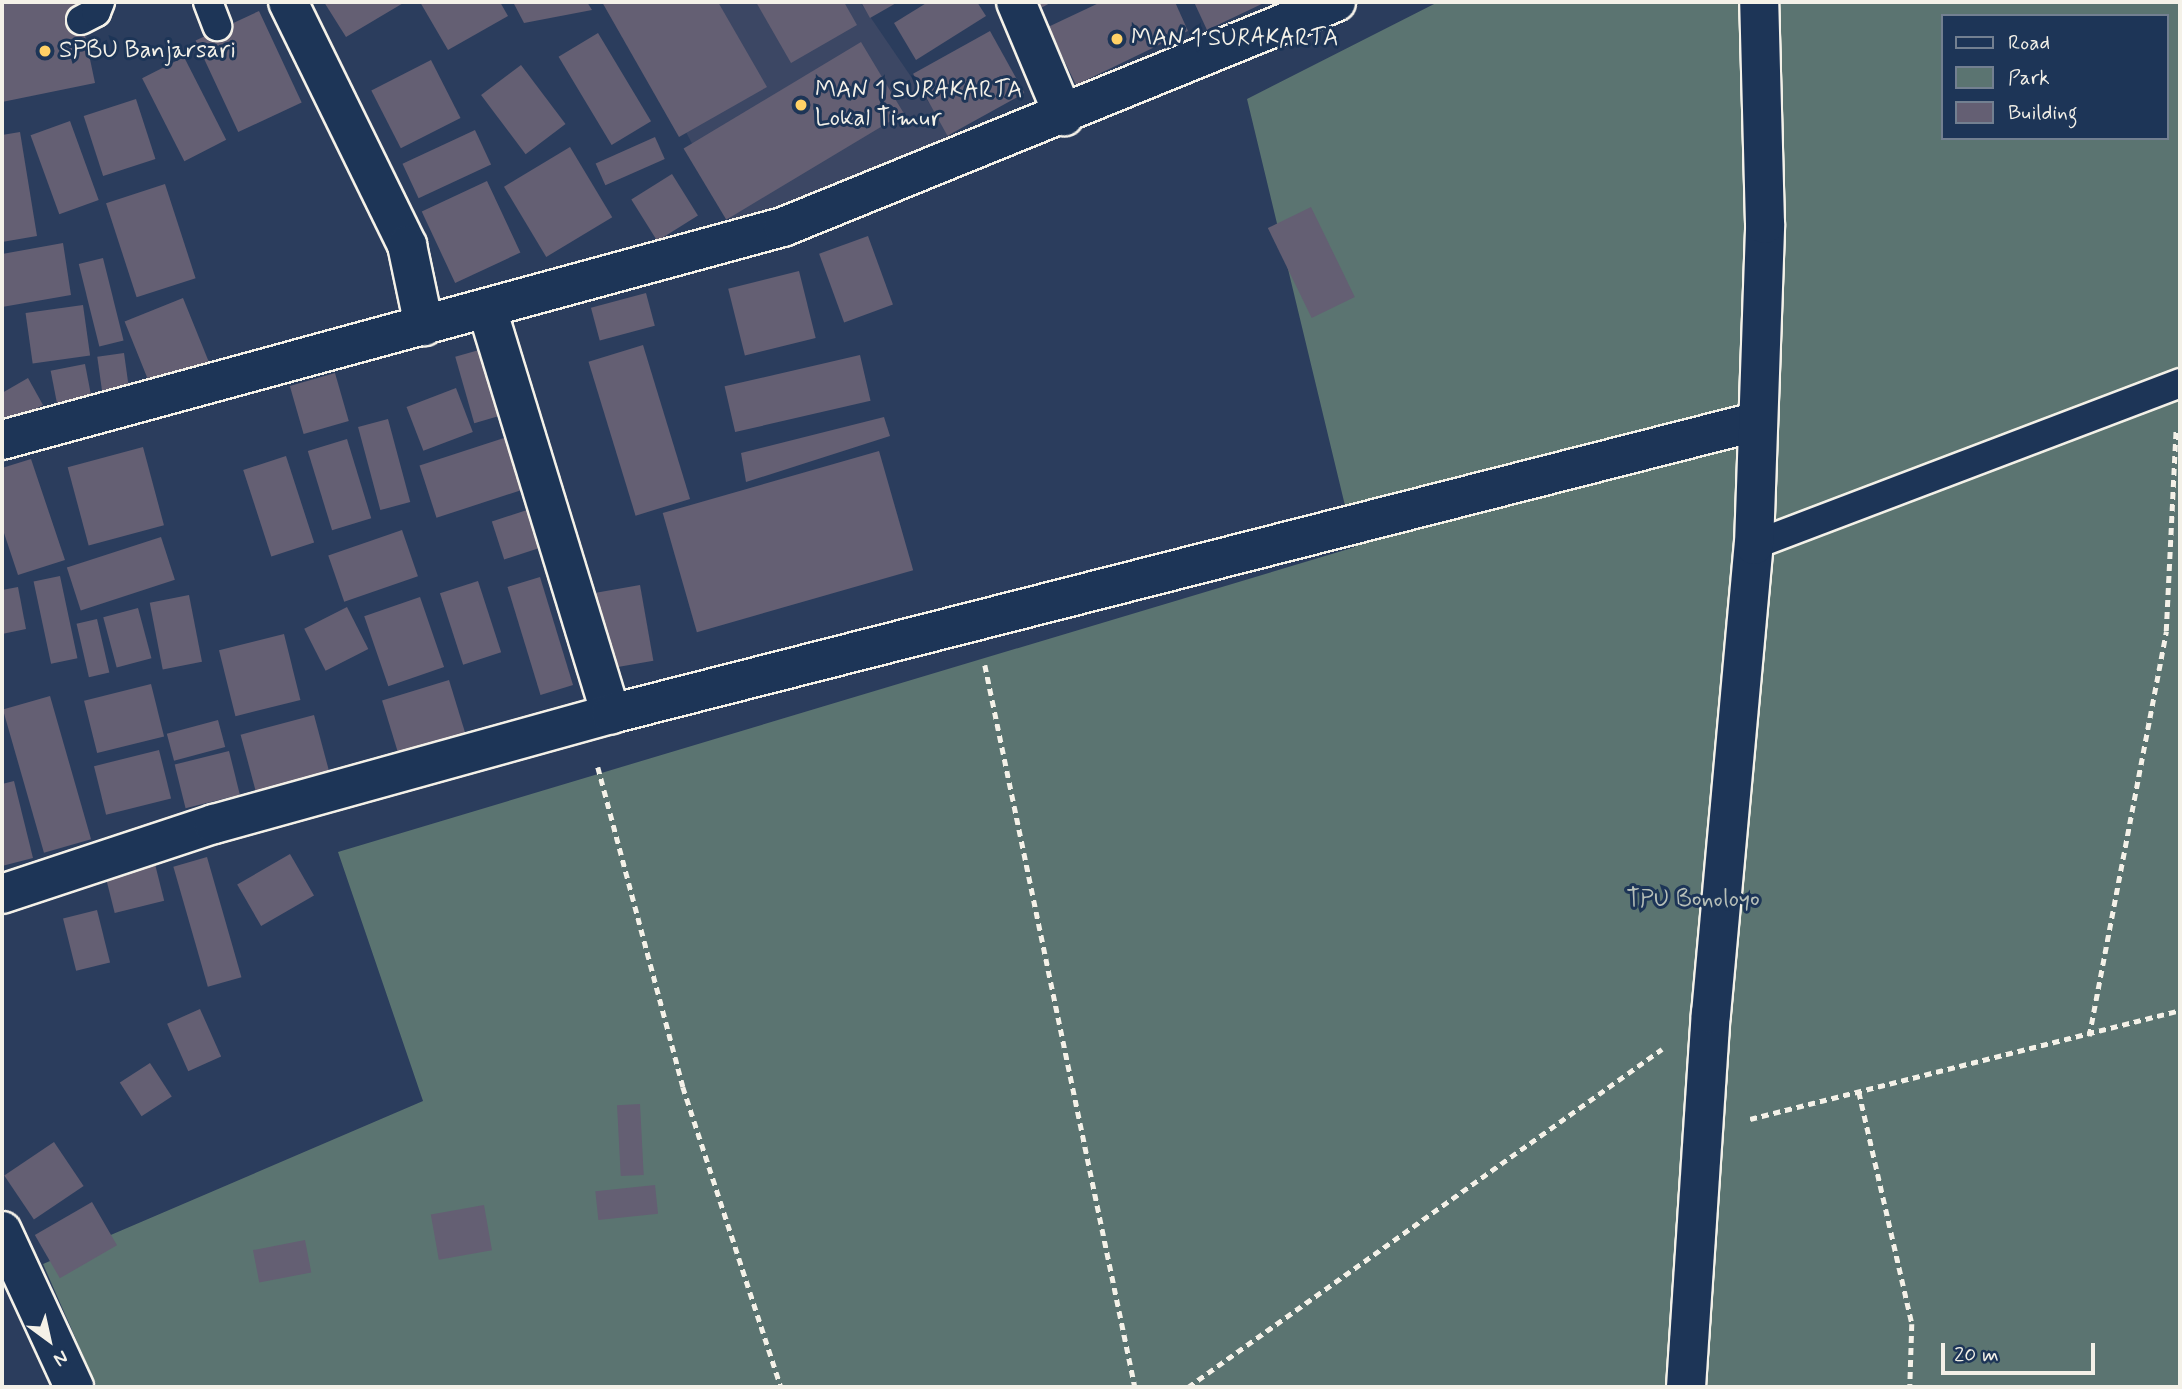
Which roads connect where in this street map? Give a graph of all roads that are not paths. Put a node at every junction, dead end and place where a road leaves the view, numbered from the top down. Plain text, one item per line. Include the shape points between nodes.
1 (288, 2) edge
2 (1016, 2) edge
3 (1336, 2) edge
4 (1759, 2) edge
5 (1064, 116) junction
6 (487, 309) junction
7 (424, 326) junction
8 (2179, 383) edge
9 (1755, 422) junction
10 (2, 440) edge
11 (1754, 545) junction
12 (599, 718) junction
13 (2, 894) edge
14 (2, 1231) edge
15 (74, 1387) edge
16 (1686, 1387) edge

1 - 7 street via 407,245
2 - 5 street
3 - 5 street
4 - 9 street via 1765,224
5 - 6 street via 783,227
6 - 7 street
6 - 12 street
7 - 10 street
8 - 11 lane
9 - 11 street
9 - 12 street
11 - 16 street via 1711,1014
12 - 13 street via 214,824
14 - 15 street

